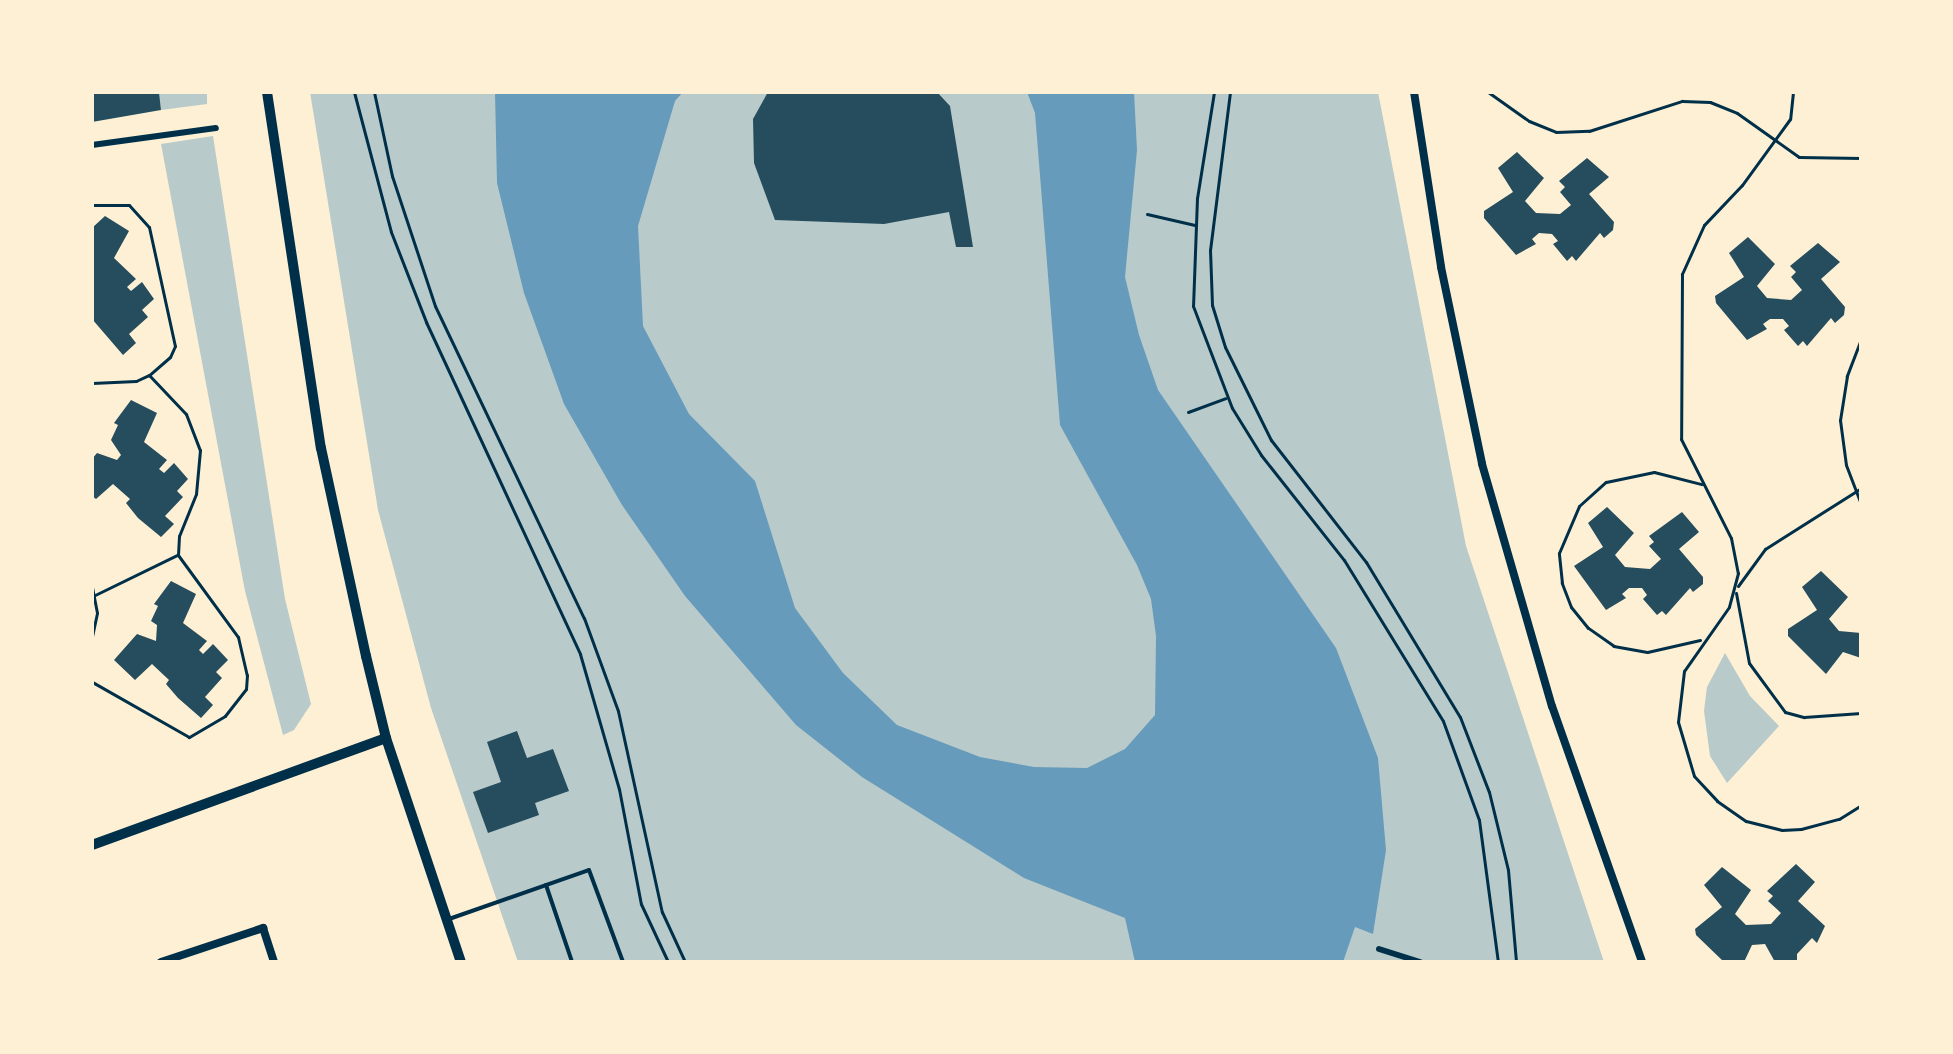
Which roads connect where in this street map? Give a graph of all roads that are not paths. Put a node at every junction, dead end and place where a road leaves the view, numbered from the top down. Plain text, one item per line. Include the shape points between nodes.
1 (267, 92) edge
2 (1414, 92) edge
3 (216, 128) dead end
4 (92, 145) edge
5 (386, 738) junction
6 (92, 845) edge
7 (546, 885) junction
8 (446, 920) junction
9 (1379, 949) dead end
10 (161, 962) edge
11 (274, 962) edge
12 (461, 962) edge
13 (572, 962) edge
14 (623, 962) edge
15 (1420, 962) edge
16 (1642, 962) edge

1 - 5 street via 321,448
2 - 16 street via 1441,267 1482,464 1552,706
3 - 4 street
5 - 6 street
5 - 8 street
7 - 8 lane
7 - 13 lane
7 - 14 lane via 589,870
8 - 12 street
9 - 15 street
10 - 11 street via 263,928

